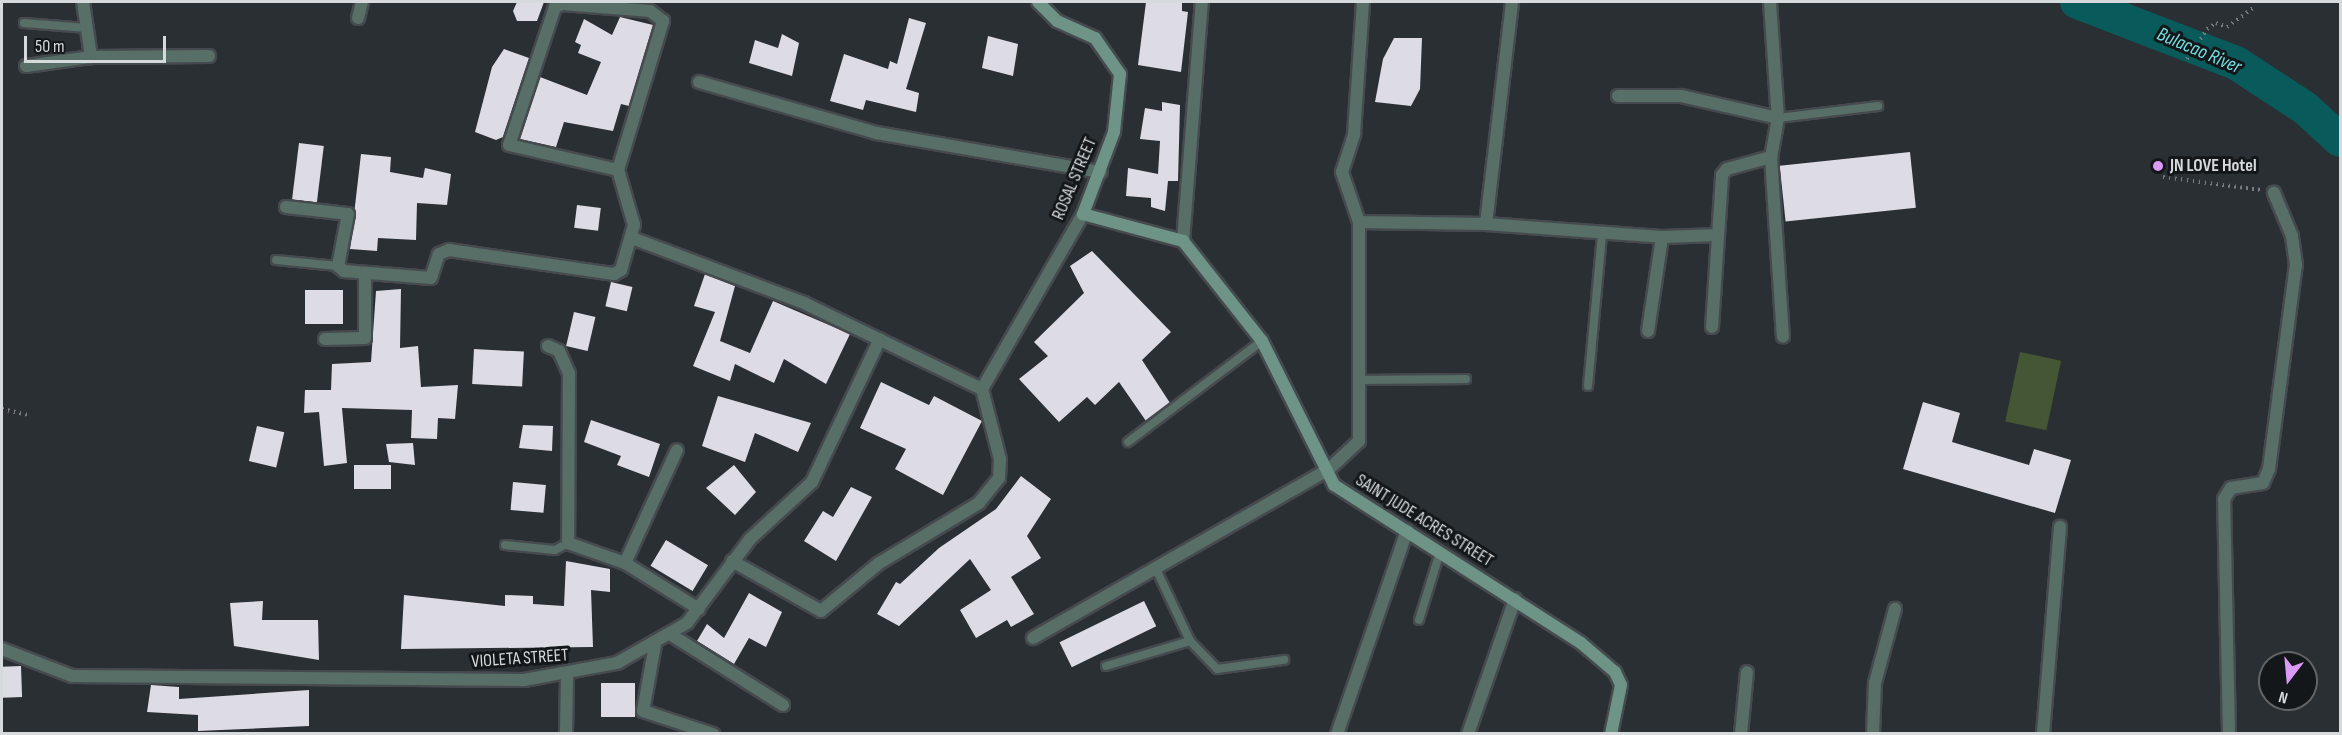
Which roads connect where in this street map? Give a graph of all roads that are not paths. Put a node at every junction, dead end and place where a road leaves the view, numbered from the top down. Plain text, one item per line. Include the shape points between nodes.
1 (83, 2) edge
2 (362, 2) edge
3 (1038, 2) edge
4 (1202, 2) edge
5 (1363, 2) edge
6 (1512, 2) edge
7 (1770, 2) edge
8 (358, 18) dead end
9 (24, 23) dead end
10 (87, 28) junction
11 (209, 56) dead end
12 (91, 57) junction
13 (26, 66) dead end
14 (699, 82) dead end
15 (1618, 96) dead end
16 (1878, 106) dead end
17 (1778, 118) junction
18 (1771, 157) junction
19 (618, 170) junction
20 (1101, 172) junction
21 (2274, 193) road end
22 (286, 207) dead end
23 (1083, 214) junction
24 (1359, 222) junction
25 (1486, 224) junction
26 (1602, 234) junction
27 (1718, 235) junction
28 (1662, 237) junction
29 (632, 238) junction
30 (1183, 241) junction
31 (276, 260) dead end
32 (338, 266) junction
33 (365, 274) junction
34 (1712, 327) dead end
35 (1648, 332) dead end
36 (1783, 337) dead end
37 (326, 339) dead end
38 (880, 339) junction
39 (1262, 341) junction
40 (548, 346) dead end
41 (1466, 379) dead end
42 (1361, 380) junction
43 (1588, 386) dead end
44 (982, 389) junction
45 (1128, 442) dead end
46 (677, 450) dead end
47 (1328, 470) junction
48 (2060, 527) dead end
49 (1407, 531) junction
50 (568, 543) junction
51 (505, 544) dead end
52 (1440, 552) junction
53 (732, 561) junction
54 (625, 563) junction
55 (1156, 569) junction
56 (1515, 599) junction
57 (699, 609) junction
58 (1895, 609) dead end
59 (1419, 620) dead end
60 (673, 636) junction
61 (1033, 638) dead end
62 (1190, 641) junction
63 (655, 645) junction
64 (2, 649) edge
65 (1284, 660) dead end
66 (1106, 666) dead end
67 (1747, 672) dead end
68 (567, 676) junction
69 (783, 705) dead end
70 (566, 734) edge
71 (713, 734) edge
72 (1337, 734) edge
73 (1468, 734) edge
74 (1611, 734) edge
75 (1741, 734) edge
76 (1873, 734) edge
77 (2043, 734) edge
78 (2229, 734) edge

1 - 10 street
2 - 8 street
3 - 20 street, ROSAL STREET via 1057,21 1095,38 1120,74 1121,104
4 - 30 street
5 - 24 street via 1354,134 1342,172
6 - 25 street
7 - 17 street
9 - 10 lane
10 - 12 street
11 - 12 street
12 - 13 street
14 - 20 street via 877,133
15 - 17 street via 1681,96
16 - 17 lane
17 - 18 street
18 - 27 street via 1724,172
18 - 36 street
19 - 19 street via 663,21 650,10 558,4 509,144
19 - 29 street via 632,213
20 - 23 street, ROSAL STREET
21 - 78 street via 2292,236 2296,265 2269,469 2263,483 2231,488 2224,499
22 - 32 street via 348,214
23 - 30 street
23 - 44 street, ROSAL STREET
24 - 25 street
24 - 42 street
25 - 26 street
26 - 28 street
26 - 43 lane
27 - 28 street
27 - 34 street
28 - 35 street
29 - 33 street via 626,263 614,274 449,250 439,254 431,278
29 - 38 street via 804,303
30 - 39 street, SAINT JUDE ACRES STREET
31 - 32 lane
32 - 33 street
33 - 37 street via 365,338
38 - 44 street
38 - 53 street, VIOLETA STREET via 812,482
39 - 45 lane
39 - 47 street, SAINT JUDE ACRES STREET
40 - 50 street via 560,351 569,373
41 - 42 lane
42 - 47 street via 1361,436
44 - 53 street via 1000,459 999,478 979,503 878,564 821,611
46 - 54 street
47 - 49 street, SAINT JUDE ACRES STREET via 1334,485
47 - 55 street
48 - 77 street
49 - 52 street, SAINT JUDE ACRES STREET
49 - 72 street
50 - 51 lane via 555,550
50 - 54 street
52 - 56 street, SAINT JUDE ACRES STREET
52 - 59 lane
53 - 57 street, VIOLETA STREET
54 - 57 street
55 - 61 street
55 - 62 lane
56 - 73 street
56 - 74 street, SAINT JUDE ACRES STREET via 1615,672 1621,685
57 - 60 street, VIOLETA STREET
58 - 76 street via 1875,683
60 - 63 street, VIOLETA STREET
60 - 69 street
62 - 65 lane via 1217,669
62 - 66 lane
63 - 68 street, VIOLETA STREET via 617,663
63 - 71 street via 643,711
64 - 68 street, VIOLETA STREET via 72,676 469,681
67 - 75 street
68 - 70 street

